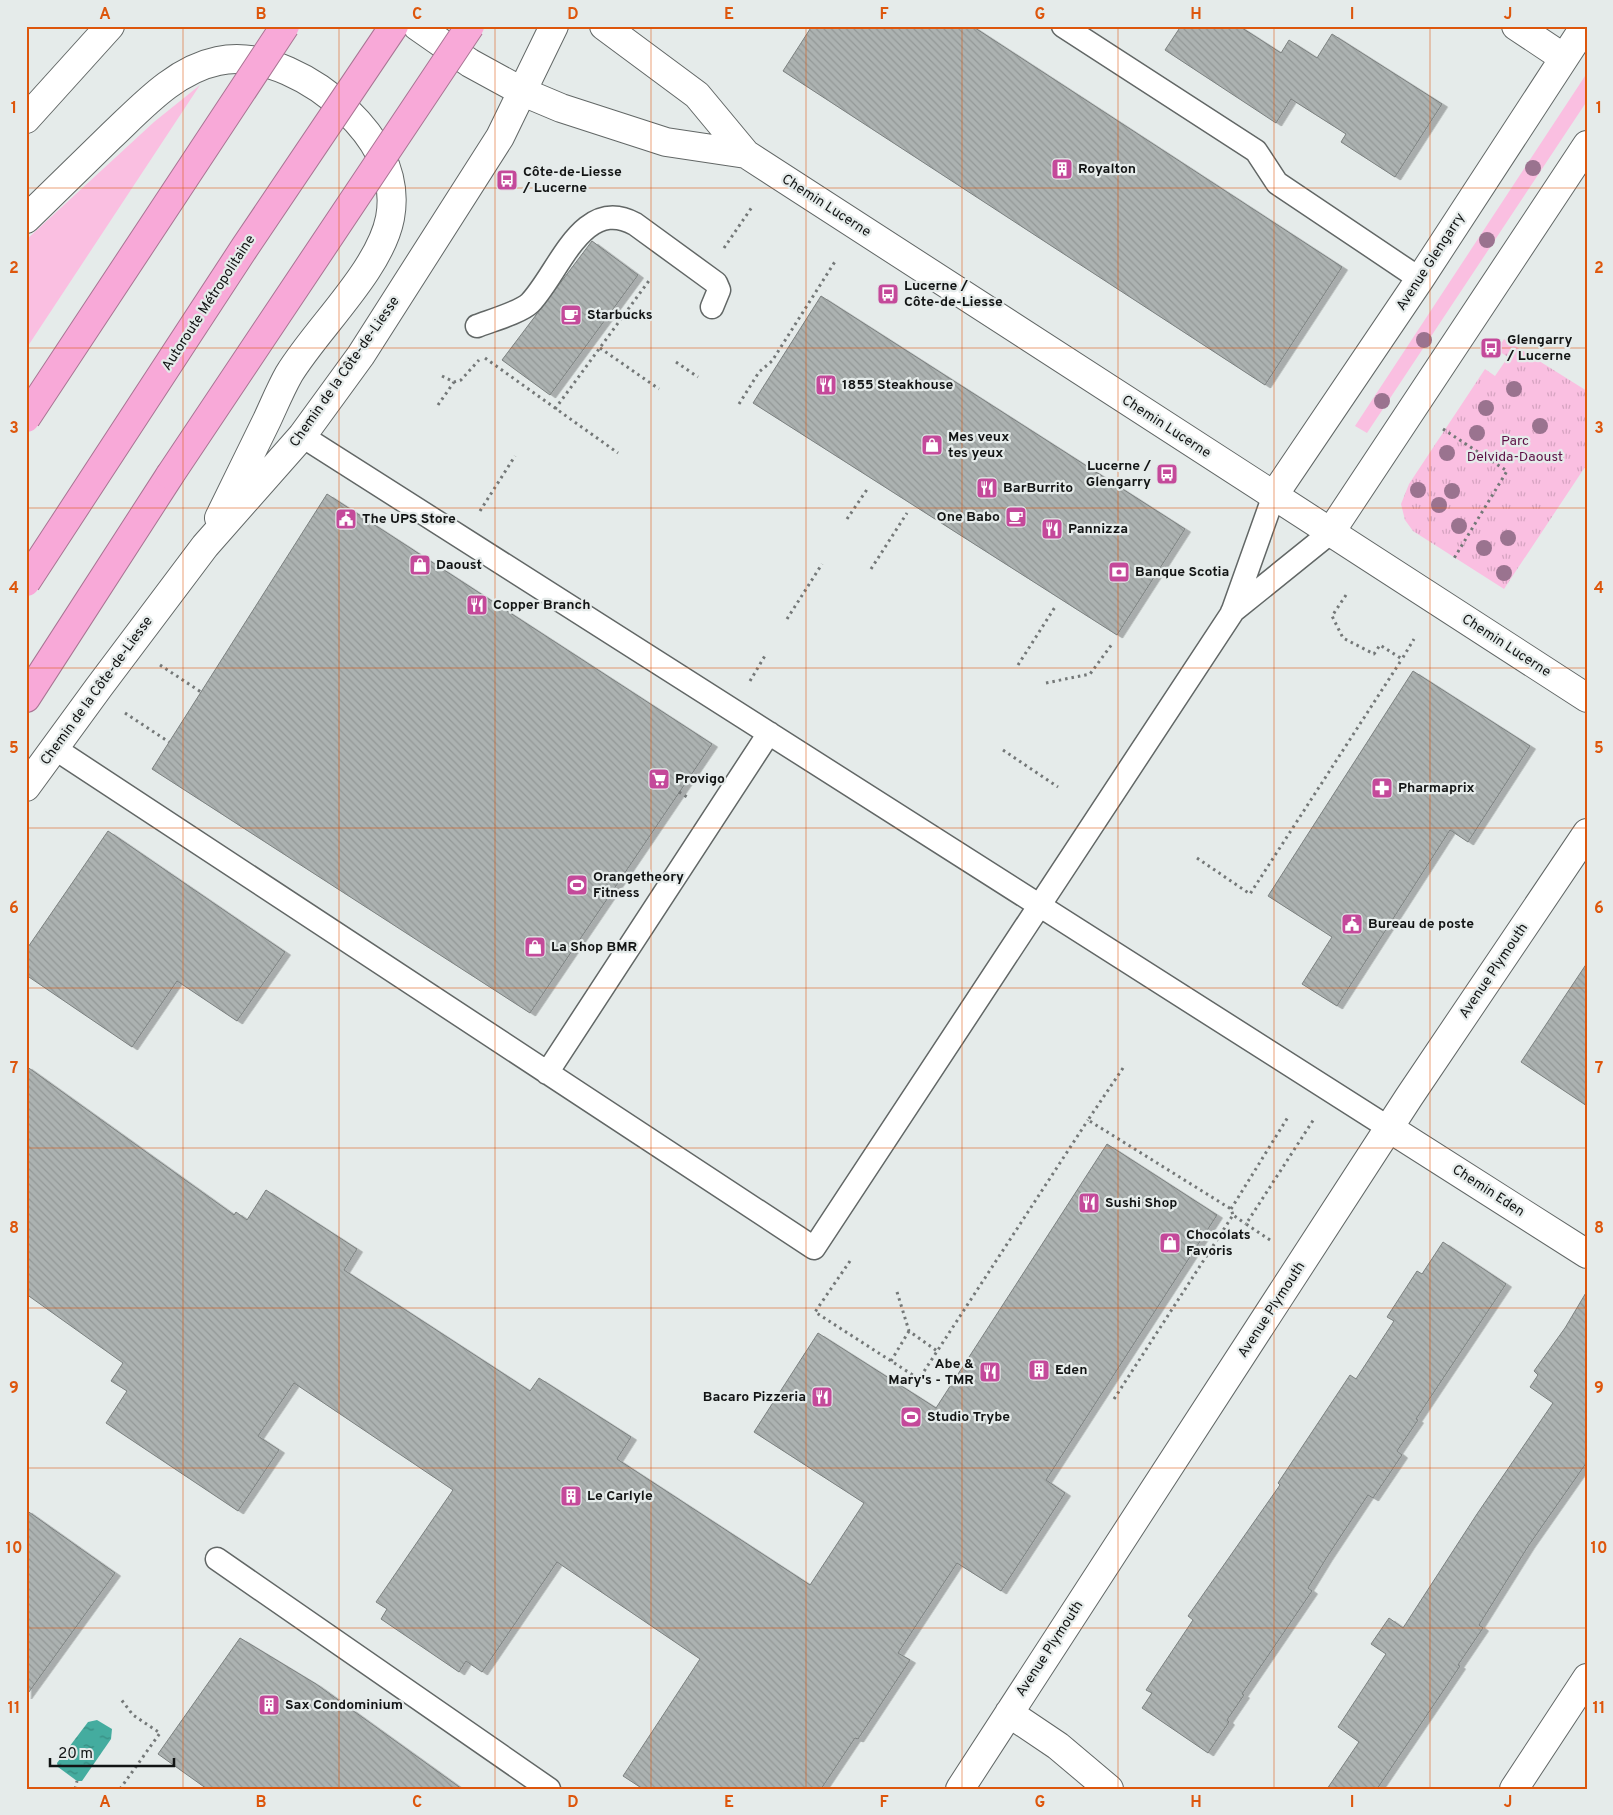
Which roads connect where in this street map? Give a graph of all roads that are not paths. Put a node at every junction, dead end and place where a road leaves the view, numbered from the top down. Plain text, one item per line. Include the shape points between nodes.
1 (110, 26) edge
2 (286, 26) edge
3 (394, 26) edge
4 (416, 26) edge
5 (470, 26) edge
6 (554, 26) edge
7 (604, 26) edge
8 (1063, 26) edge
9 (1516, 26) edge
10 (1586, 26) edge
11 (1564, 58) junction
12 (523, 92) junction
13 (26, 119) edge
14 (1587, 145) edge
15 (746, 154) junction
16 (26, 219) edge
17 (1420, 279) junction
18 (712, 307) dead end
19 (477, 326) dead end
20 (26, 418) edge
21 (302, 436) junction
22 (1274, 495) junction
23 (1330, 533) junction
24 (205, 546) junction
25 (26, 582) edge
26 (1232, 612) junction
27 (26, 698) edge
28 (1587, 698) edge
29 (769, 733) junction
30 (54, 748) junction
31 (26, 787) edge
32 (1587, 833) edge
33 (1040, 905) junction
34 (548, 1073) junction
35 (1389, 1128) junction
36 (1587, 1254) edge
37 (217, 1559) dead end
38 (1587, 1678) edge
39 (1009, 1713) junction
40 (549, 1789) edge
41 (960, 1789) edge
42 (1109, 1789) edge
43 (1514, 1789) edge

1 - 13 main road
2 - 20 highway, bridge
3 - 25 highway, Autoroute Métropolitaine, bridge
4 - 12 main road, Chemin Lucerne via 470,63
5 - 27 highway, bridge via 170,475
6 - 12 main road, Chemin de la Côte-de-Liesse
7 - 15 main road, Chemin Lucerne via 697,94
8 - 17 lane via 1256,151 1277,183
9 - 11 main road
10 - 11 main road, Avenue Glengarry
11 - 17 main road, Avenue Glengarry
12 - 15 main road, Chemin Lucerne via 585,117 666,142
12 - 21 main road, Chemin de la Côte-de-Liesse via 500,137 387,315
14 - 23 main road
15 - 22 main road, Chemin Lucerne
16 - 24 main road via 152,97 192,70 218,61 252,61 307,81 337,101 365,128 386,162 392,185 392,204 382,242 358,281 289,374
17 - 22 main road, Avenue Glengarry
18 - 19 lane via 719,290 716,283 635,224 610,217 594,222 581,233 529,304
21 - 24 main road, Chemin de la Côte-de-Liesse
21 - 29 lane
22 - 23 main road, Chemin Lucerne
22 - 26 lane
23 - 26 lane
23 - 28 main road, Chemin Lucerne
24 - 30 main road, Chemin de la Côte-de-Liesse
26 - 33 lane
29 - 33 lane
29 - 34 lane
30 - 31 main road, Chemin de la Côte-de-Liesse
30 - 34 lane
32 - 35 main road, Avenue Plymouth
33 - 34 lane via 814,1248
33 - 35 lane
35 - 36 main road, Chemin Eden
35 - 39 main road, Avenue Plymouth
37 - 40 lane
38 - 43 main road
39 - 41 main road, Avenue Plymouth
39 - 42 main road via 1058,1746

